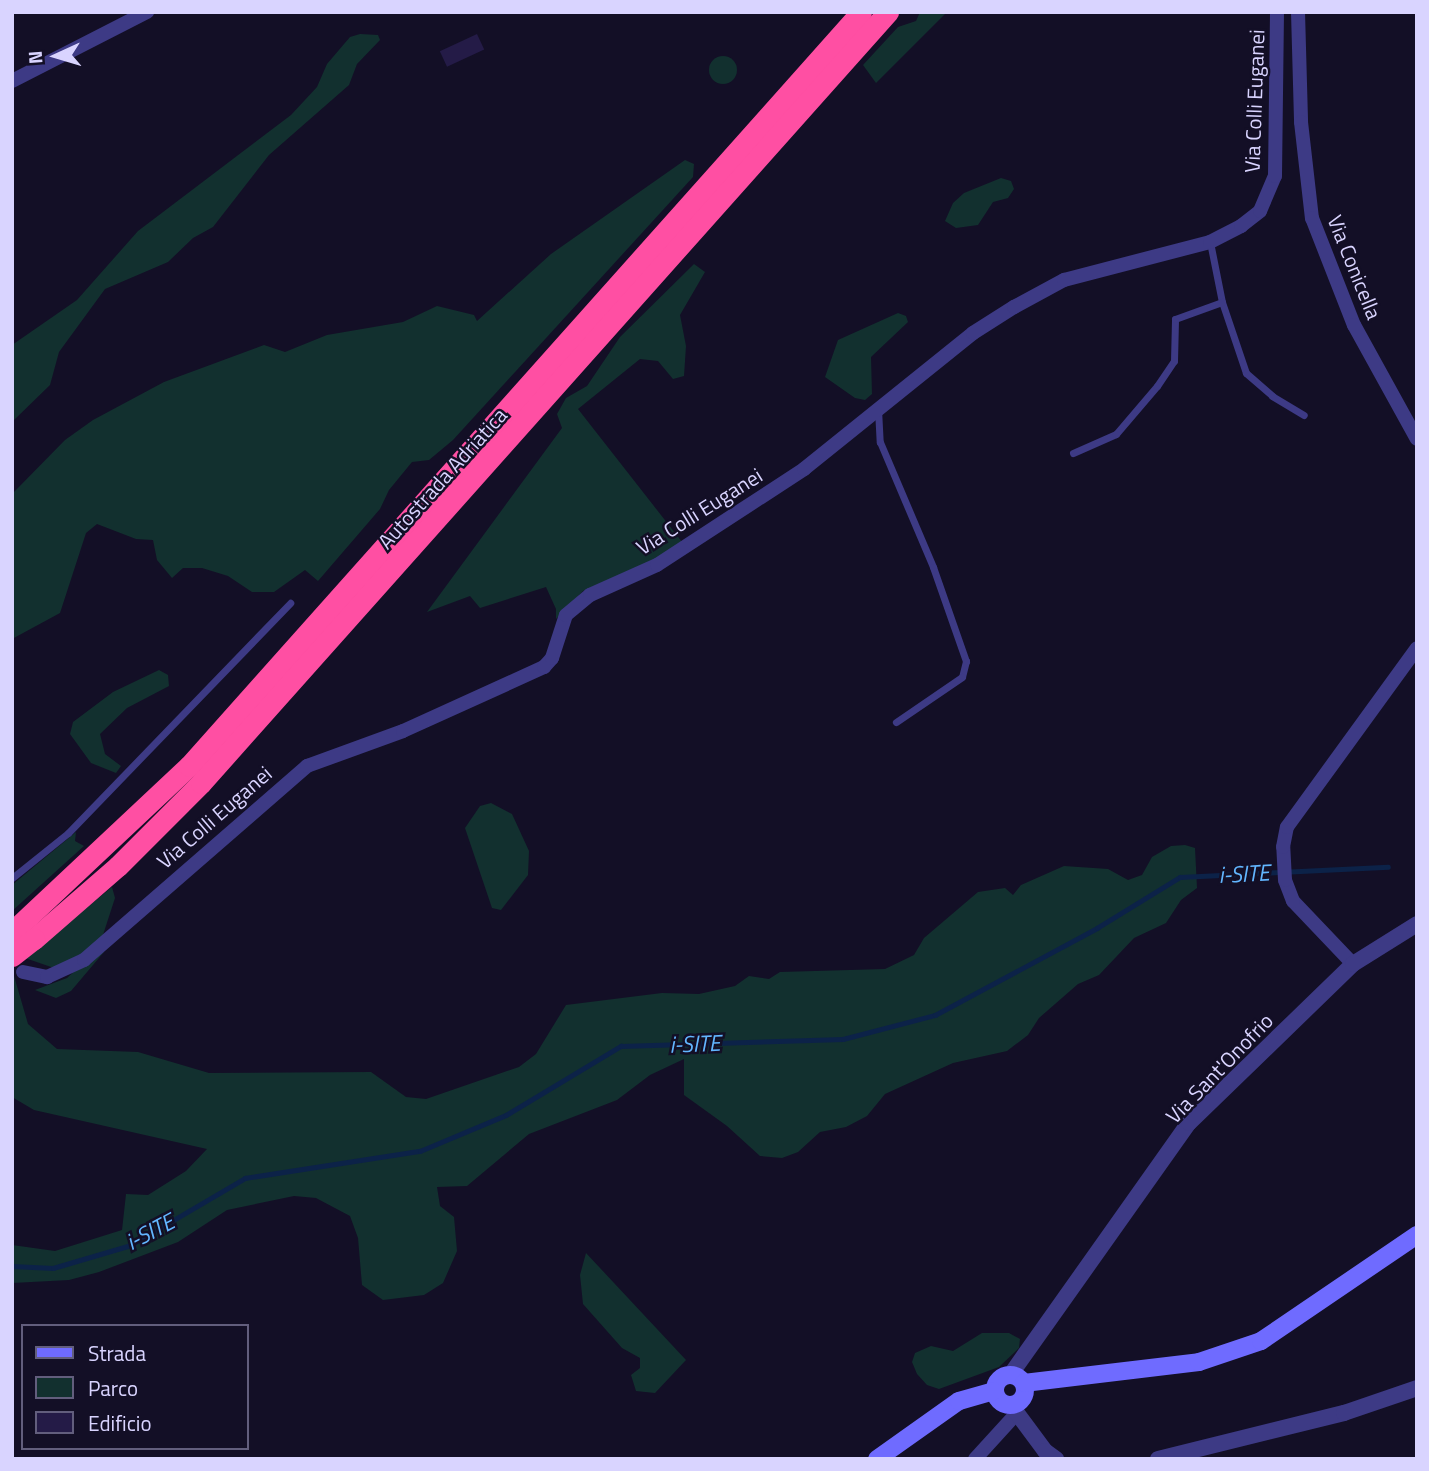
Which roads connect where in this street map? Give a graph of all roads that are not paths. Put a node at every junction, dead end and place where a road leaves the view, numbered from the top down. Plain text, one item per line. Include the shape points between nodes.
1 (147, 12) edge
2 (861, 12) edge
3 (888, 12) edge
4 (1278, 12) edge
5 (1298, 12) edge
6 (12, 81) edge
7 (1210, 242) junction
8 (1222, 302) junction
9 (877, 408) junction
10 (1304, 415) dead end
11 (1417, 439) edge
12 (1073, 453) dead end
13 (290, 603) dead end
14 (1417, 648) edge
15 (896, 722) dead end
16 (12, 878) edge
17 (1417, 925) edge
18 (23, 932) edge
19 (18, 964) edge
20 (1353, 964) junction
21 (1417, 1235) edge
22 (1017, 1379) junction
23 (1417, 1388) edge
24 (994, 1391) junction
25 (1014, 1410) junction
26 (877, 1459) edge
27 (975, 1459) edge
28 (1056, 1459) edge
29 (1158, 1459) edge

1 - 6 street
2 - 18 highway, Autostrada Adriatica via 189,766
3 - 18 highway, Autostrada Adriatica via 201,783 118,866
4 - 7 street, Via Colli Euganei via 1275,176 1260,211
5 - 11 street, Via Conicella via 1301,122 1312,218 1354,325
7 - 8 lane
7 - 9 street, Via Colli Euganei via 1064,280 973,333
8 - 10 lane via 1246,373
8 - 12 lane via 1175,319 1174,361 1157,386 1116,434
9 - 15 lane via 880,442 933,567 966,661 962,677
9 - 19 street, Via Colli Euganei via 804,469 702,538 590,595 566,615 552,658 544,667 403,731 307,766 84,960 47,977
13 - 16 lane via 68,833
14 - 20 street via 1287,827 1283,846 1285,880 1293,901
17 - 20 street, Via Sant'Onofrio
18 - 19 highway, Autostrada Adriatica, bridge
20 - 22 street, Via Sant'Onofrio via 1189,1123
21 - 22 main road via 1261,1341 1199,1362
22 - 24 main road via 997,1381
22 - 25 main road via 1023,1398
23 - 29 street via 1344,1413
24 - 25 main road via 1002,1404
24 - 26 main road via 959,1401
25 - 27 street
25 - 28 street

